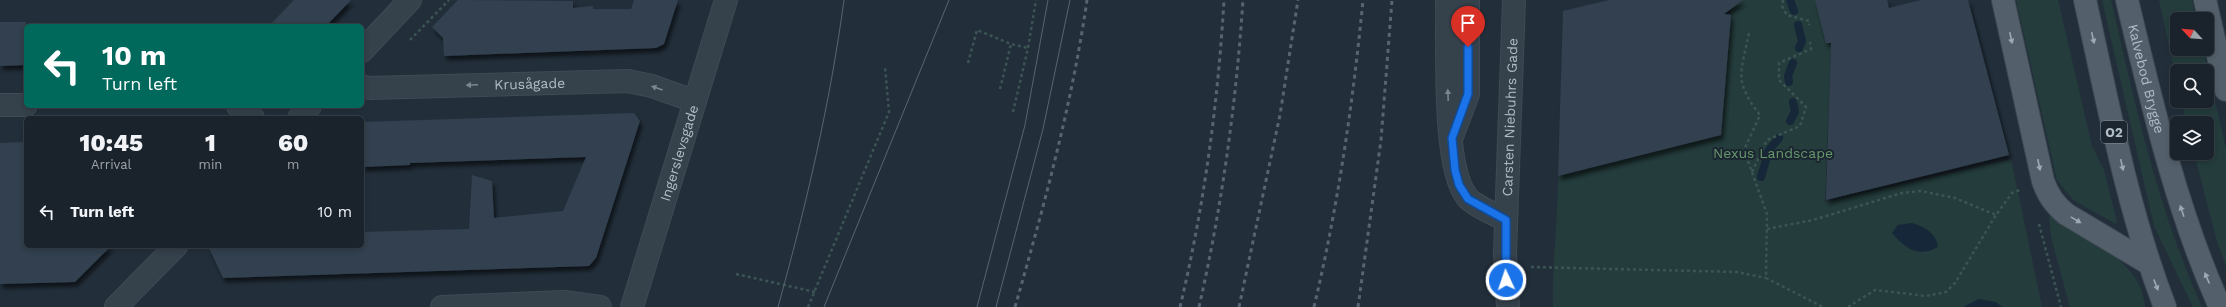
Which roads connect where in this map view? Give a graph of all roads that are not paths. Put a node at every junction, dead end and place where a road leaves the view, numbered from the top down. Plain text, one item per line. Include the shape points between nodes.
1 (410, 0) edge
2 (726, 0) edge
3 (1447, 0) edge
4 (1468, 0) edge
5 (1514, 0) edge
6 (2003, 0) edge
7 (2085, 0) edge
8 (2127, 0) edge
9 (2205, 0) edge
10 (364, 49) edge
11 (364, 86) edge
12 (2226, 90) edge
13 (694, 101) junction
14 (24, 105) edge
15 (0, 106) edge
16 (240, 108) edge
17 (308, 108) edge
18 (250, 116) edge
19 (301, 116) edge
20 (1452, 138) junction
21 (1506, 220) junction
22 (174, 248) edge
23 (2148, 263) junction
24 (124, 304) edge
25 (442, 307) edge
26 (600, 307) edge
27 (632, 307) edge
28 (1508, 307) edge
29 (2165, 307) edge
30 (2220, 307) edge

1 - 10 street
2 - 13 street, Ingerslevsgade
20 -> 3 street via 1448,99
4 - 20 street via 1468,94
5 - 21 street, Carsten Niebuhrs Gade
6 -> 23 main road via 2043,181 2055,204 2066,214
7 -> 23 main road, O2 via 2128,191
30 -> 8 main road, Kalvebod Brygge via 2195,248 2160,137
9 - 12 main road
13 -> 11 street, Krusågade via 652,86 628,81
13 - 27 street, Ingerslevsgade
14 - 15 street
16 - 18 street
17 - 19 street
20 - 21 street via 1455,170 1459,185 1468,199
21 - 28 street, Carsten Niebuhrs Gade
22 - 24 street
23 -> 29 main road, O2
25 - 26 street via 564,302

